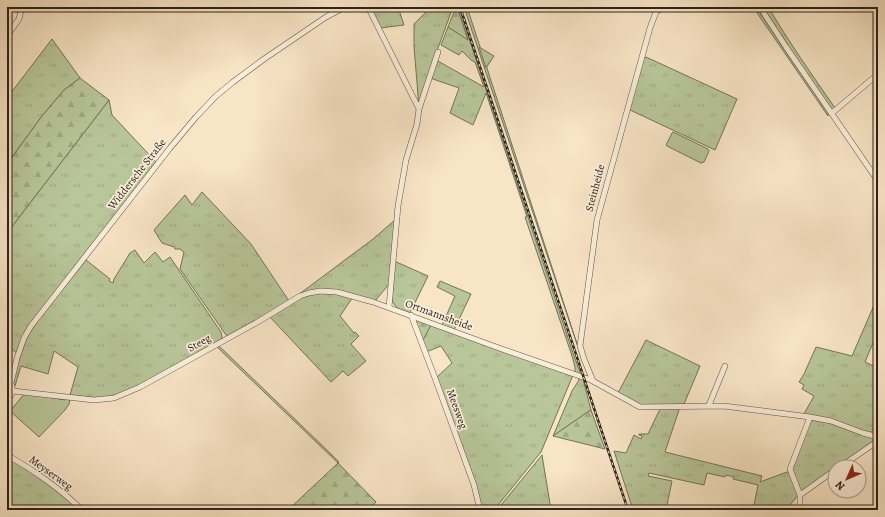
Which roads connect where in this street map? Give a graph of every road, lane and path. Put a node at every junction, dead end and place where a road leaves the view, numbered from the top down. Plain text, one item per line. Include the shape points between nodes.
1 (22, 7) edge
2 (345, 7) edge
3 (368, 7) edge
4 (664, 7) edge
5 (760, 7) edge
6 (7, 36) edge
7 (438, 52) dead end
8 (878, 74) edge
9 (419, 109) junction
10 (832, 113) junction
11 (878, 181) edge
12 (389, 307) junction
13 (411, 315) junction
14 (725, 366) dead end
15 (594, 381) junction
16 (13, 391) junction
17 (7, 402) edge
18 (709, 406) junction
19 (810, 417) junction
20 (878, 437) edge
21 (878, 441) edge
22 (7, 455) edge
23 (852, 459) edge
24 (827, 476) edge
25 (800, 495) junction
26 (82, 510) edge
27 (480, 510) edge
28 (800, 510) edge

1 - 6 street via 19,19
2 - 16 street, Widdersche Straße via 326,17 233,82 216,96 174,142 31,326 24,338 10,383
3 - 9 street
4 - 15 street, Steinheide via 656,12 650,28 597,220 580,346
5 - 10 street
7 - 9 street, Ortmannsheide
8 - 10 street
9 - 12 street, Ortmannsheide via 398,206
10 - 11 street
12 - 13 street, Ortmannsheide
12 - 16 street, Steeg via 337,292 309,293 140,387 114,398 94,400
13 - 15 street, Ortmannsheide
13 - 27 street, Meesweg via 474,485
14 - 18 street
15 - 18 street via 640,407
16 - 17 street, Widdersche Straße
18 - 19 street
19 - 20 street via 831,421
19 - 25 street via 790,469
21 - 23 street
22 - 26 street, Meyserweg via 54,486
24 - 25 street
25 - 28 street

